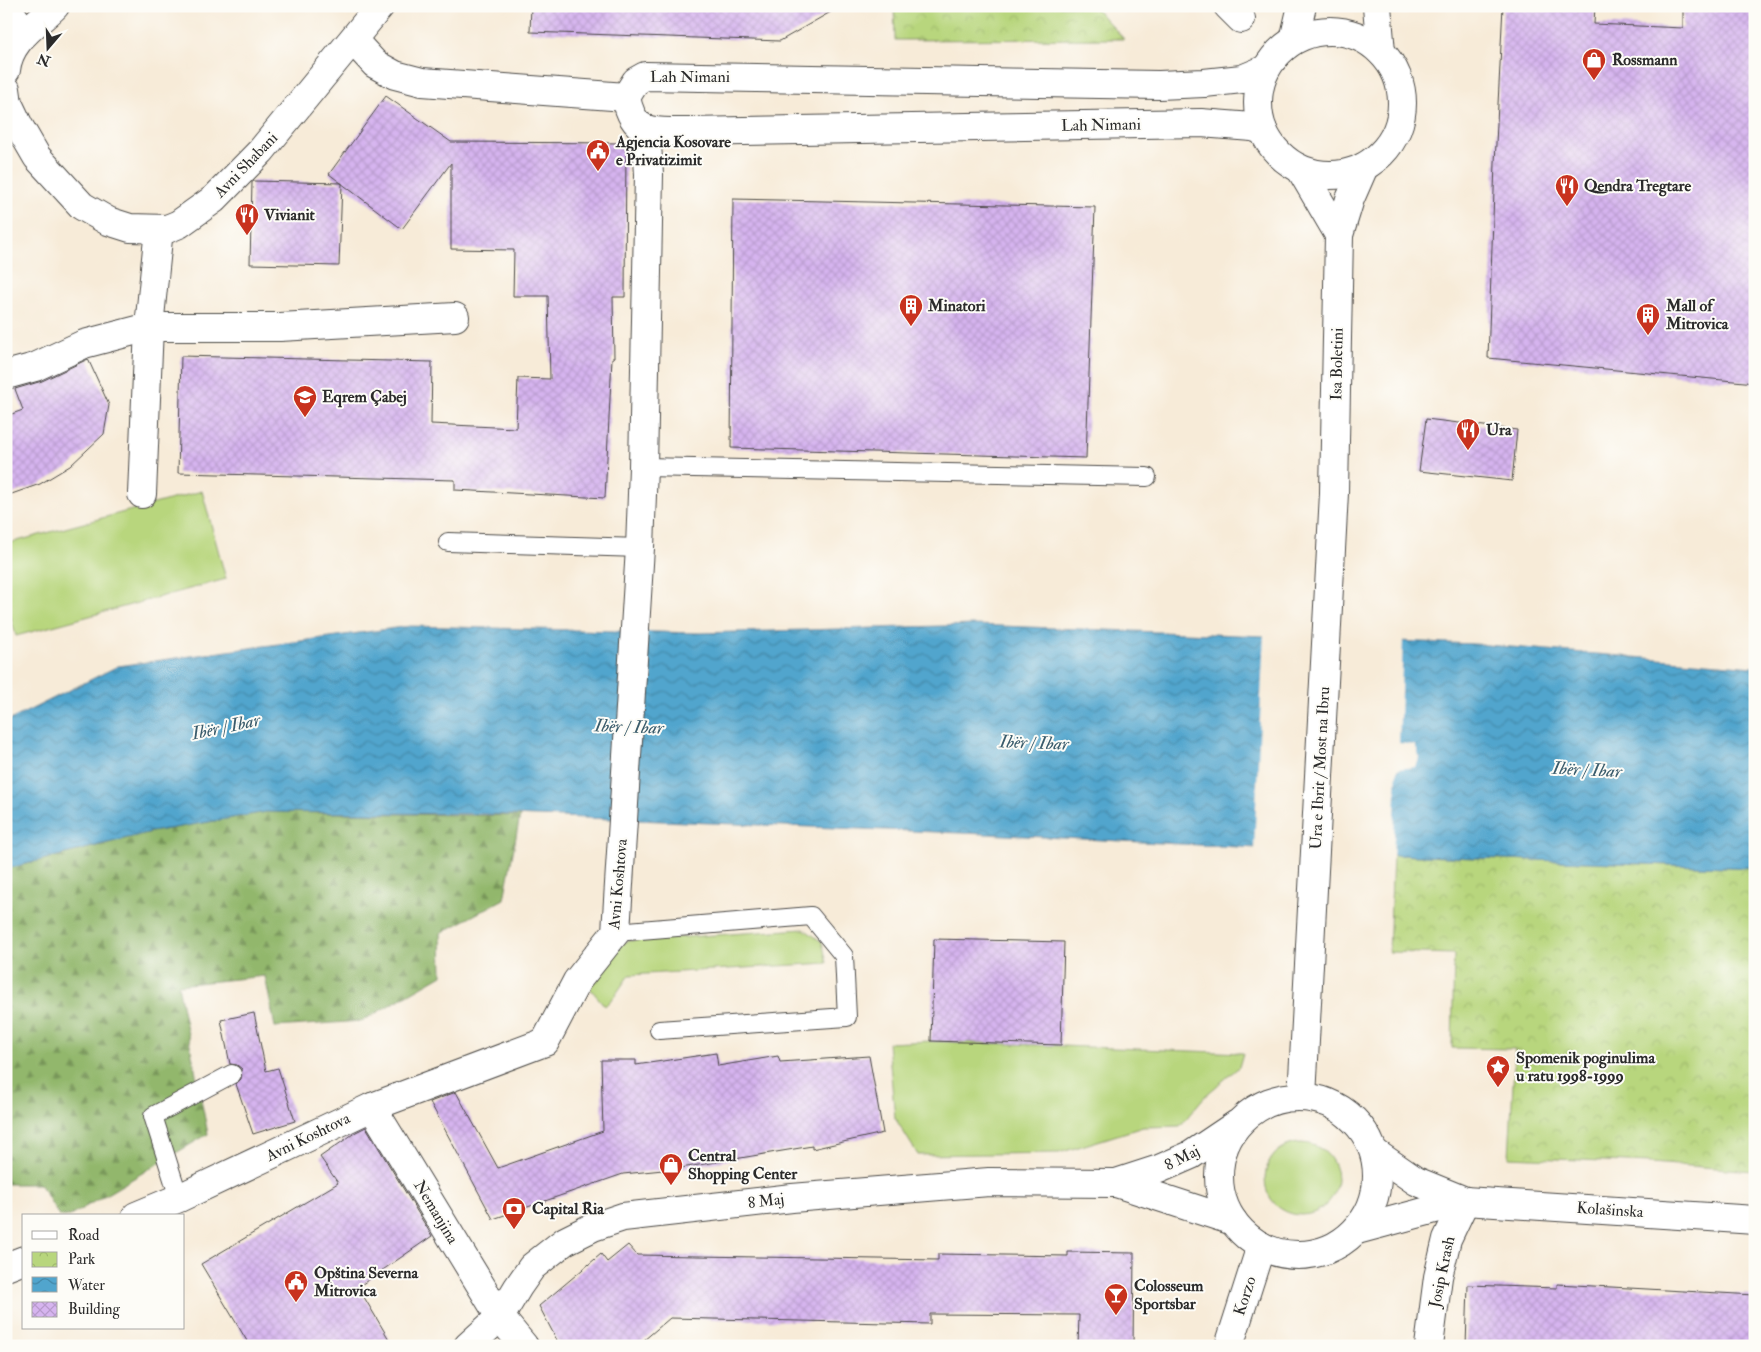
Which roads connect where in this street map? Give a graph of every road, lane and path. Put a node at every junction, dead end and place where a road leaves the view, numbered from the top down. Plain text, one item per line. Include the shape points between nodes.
1 (6, 6) edge
2 (54, 6) edge
3 (380, 6) edge
4 (1302, 6) edge
5 (1377, 6) edge
6 (353, 40) junction
7 (1294, 40) junction
8 (13, 49) edge
9 (1381, 52) junction
10 (1254, 74) junction
11 (6, 89) edge
12 (626, 97) junction
13 (646, 130) junction
14 (1262, 130) junction
15 (1364, 167) junction
16 (1301, 170) junction
17 (159, 229) junction
18 (1339, 235) junction
19 (455, 317) dead end
20 (149, 327) junction
21 (6, 376) edge
22 (643, 467) junction
23 (1147, 477) dead end
24 (1334, 492) joint
25 (142, 494) dead end
26 (448, 542) dead end
27 (640, 548) junction
28 (616, 932) junction
29 (659, 1030) dead end
30 (232, 1074) dead end
31 (1302, 1097) junction
32 (372, 1106) junction
33 (1242, 1121) junction
34 (1374, 1152) junction
35 (1116, 1183) junction
36 (180, 1198) junction
37 (1465, 1202) junction
38 (141, 1214) edge
39 (1755, 1220) edge
40 (1233, 1221) junction
41 (1357, 1230) junction
42 (1261, 1246) junction
43 (22, 1261) edge
44 (6, 1267) edge
45 (500, 1316) junction
46 (468, 1346) edge
47 (524, 1346) edge
48 (1229, 1346) edge
49 (1429, 1346) edge

1 - 8 street
2 - 8 street
3 - 6 street, Avni Shabani
4 - 7 street
5 - 9 street
6 - 12 street via 375,64 395,75 422,82
6 - 17 street, Avni Shabani via 261,152 214,199 179,224
7 - 9 street via 1324,31 1340,32 1354,35
7 - 10 street
9 - 15 street via 1398,81 1401,114 1389,145
10 - 12 street, Lah Nimani via 1204,83 1159,85 645,76 636,81
10 - 14 street via 1260,83 1257,99
11 - 17 street, Avni Shabani via 8,102 37,157 82,206 108,221 130,228
12 - 13 street via 629,112
13 - 14 street, Lah Nimani via 691,132 1201,123 1252,126
13 - 22 street, Avni Koshtova via 649,174
14 - 16 street via 1278,154
15 - 16 street via 1344,174 1322,175
15 - 18 street, Isa Boletini
16 - 18 street
17 - 20 street
18 - 24 street, Isa Boletini
19 - 20 street via 280,327
20 - 21 street via 84,344 35,367
20 - 25 street
22 - 23 lane
22 - 27 street, Avni Koshtova
24 - 31 street, Ura e Ibrit / Most na Ibru
26 - 27 lane
27 - 28 street, Avni Koshtova
28 - 29 lane via 811,916 844,956 847,1017
28 - 32 street, Avni Koshtova via 577,981 545,1042
30 - 36 lane via 153,1116
31 - 33 street via 1270,1102
31 - 34 street via 1321,1100 1339,1108 1366,1135
32 - 36 street, Avni Koshtova
32 - 45 street, Nemanjina
33 - 35 street, 8 Maj via 1192,1155
33 - 40 street via 1226,1143 1219,1169 1222,1196
34 - 37 street, Kolašinska via 1416,1181
34 - 41 street via 1378,1173 1376,1193 1369,1213
35 - 40 street, 8 Maj
35 - 45 street, 8 Maj via 989,1182 792,1198 623,1218 593,1227 565,1241 532,1267
36 - 38 street, Avni Koshtova
37 - 39 street, Kolašinska
37 - 41 street, Kolašinska
37 - 49 street, Josip Krash via 1447,1239 1438,1277
40 - 42 street
41 - 42 street via 1322,1252 1280,1254
42 - 48 street, Korzo
43 - 44 street
45 - 46 street, 8 Maj
45 - 47 street, Nemanjina

